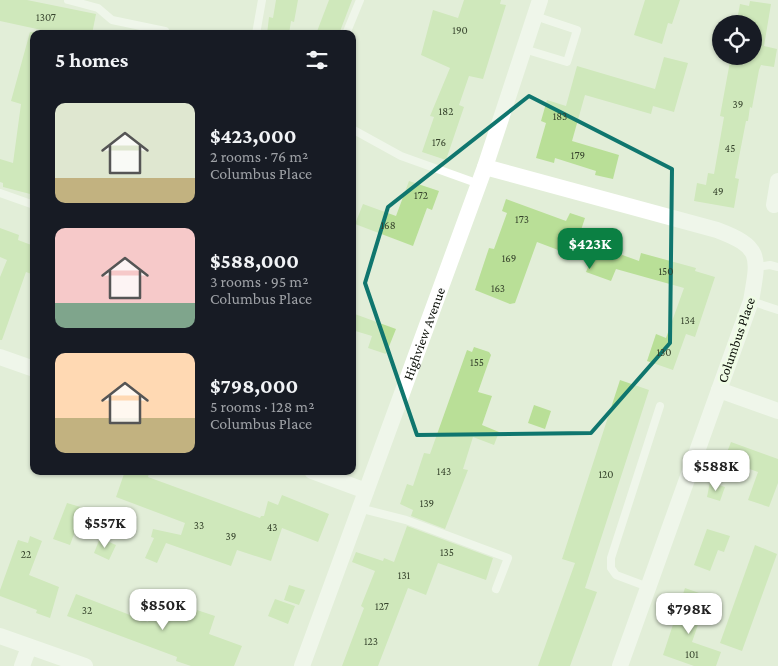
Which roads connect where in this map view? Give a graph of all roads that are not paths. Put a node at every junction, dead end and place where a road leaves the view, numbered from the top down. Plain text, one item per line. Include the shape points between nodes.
1 (68, 0) edge
2 (262, 0) edge
3 (360, 0) edge
4 (540, 0) edge
5 (535, 16) junction
6 (160, 30) edge
7 (257, 30) edge
8 (348, 30) edge
9 (524, 48) junction
10 (356, 131) edge
11 (485, 167) junction
12 (778, 181) edge
13 (479, 184) junction
14 (0, 193) edge
15 (30, 204) edge
16 (774, 205) dead end
17 (757, 267) junction
18 (778, 267) edge
19 (751, 301) junction
20 (778, 310) edge
21 (0, 357) edge
22 (30, 368) edge
23 (719, 390) junction
24 (660, 406) dead end
25 (778, 411) edge
26 (323, 475) edge
27 (366, 491) junction
28 (360, 508) junction
29 (648, 587) junction
30 (496, 589) dead end
31 (0, 636) edge
32 (29, 646) junction
33 (22, 666) edge
34 (85, 666) edge
35 (302, 666) edge
36 (620, 666) edge

1 - 6 lane via 98,8 112,20
2 - 7 lane
3 - 8 lane
4 - 5 street, Highview Avenue
5 - 9 street, Highview Avenue
5 - 9 lane via 577,30 567,62
9 - 11 street, Highview Avenue
10 - 13 lane via 401,156
11 - 13 street, Highview Avenue
11 - 17 street via 717,230 747,244
12 - 16 street
13 - 27 street, Highview Avenue
14 - 15 lane
17 - 18 lane
17 - 19 street, Columbus Place
19 - 20 lane
19 - 23 street, Columbus Place
21 - 22 street
23 - 25 street
23 - 29 street, Columbus Place
24 - 29 lane via 611,558 611,568 616,576
26 - 27 street
27 - 28 street, Highview Avenue
28 - 30 lane via 406,520 508,558
28 - 35 street, Highview Avenue
29 - 36 street, Columbus Place
31 - 32 street
32 - 33 street
32 - 34 street

